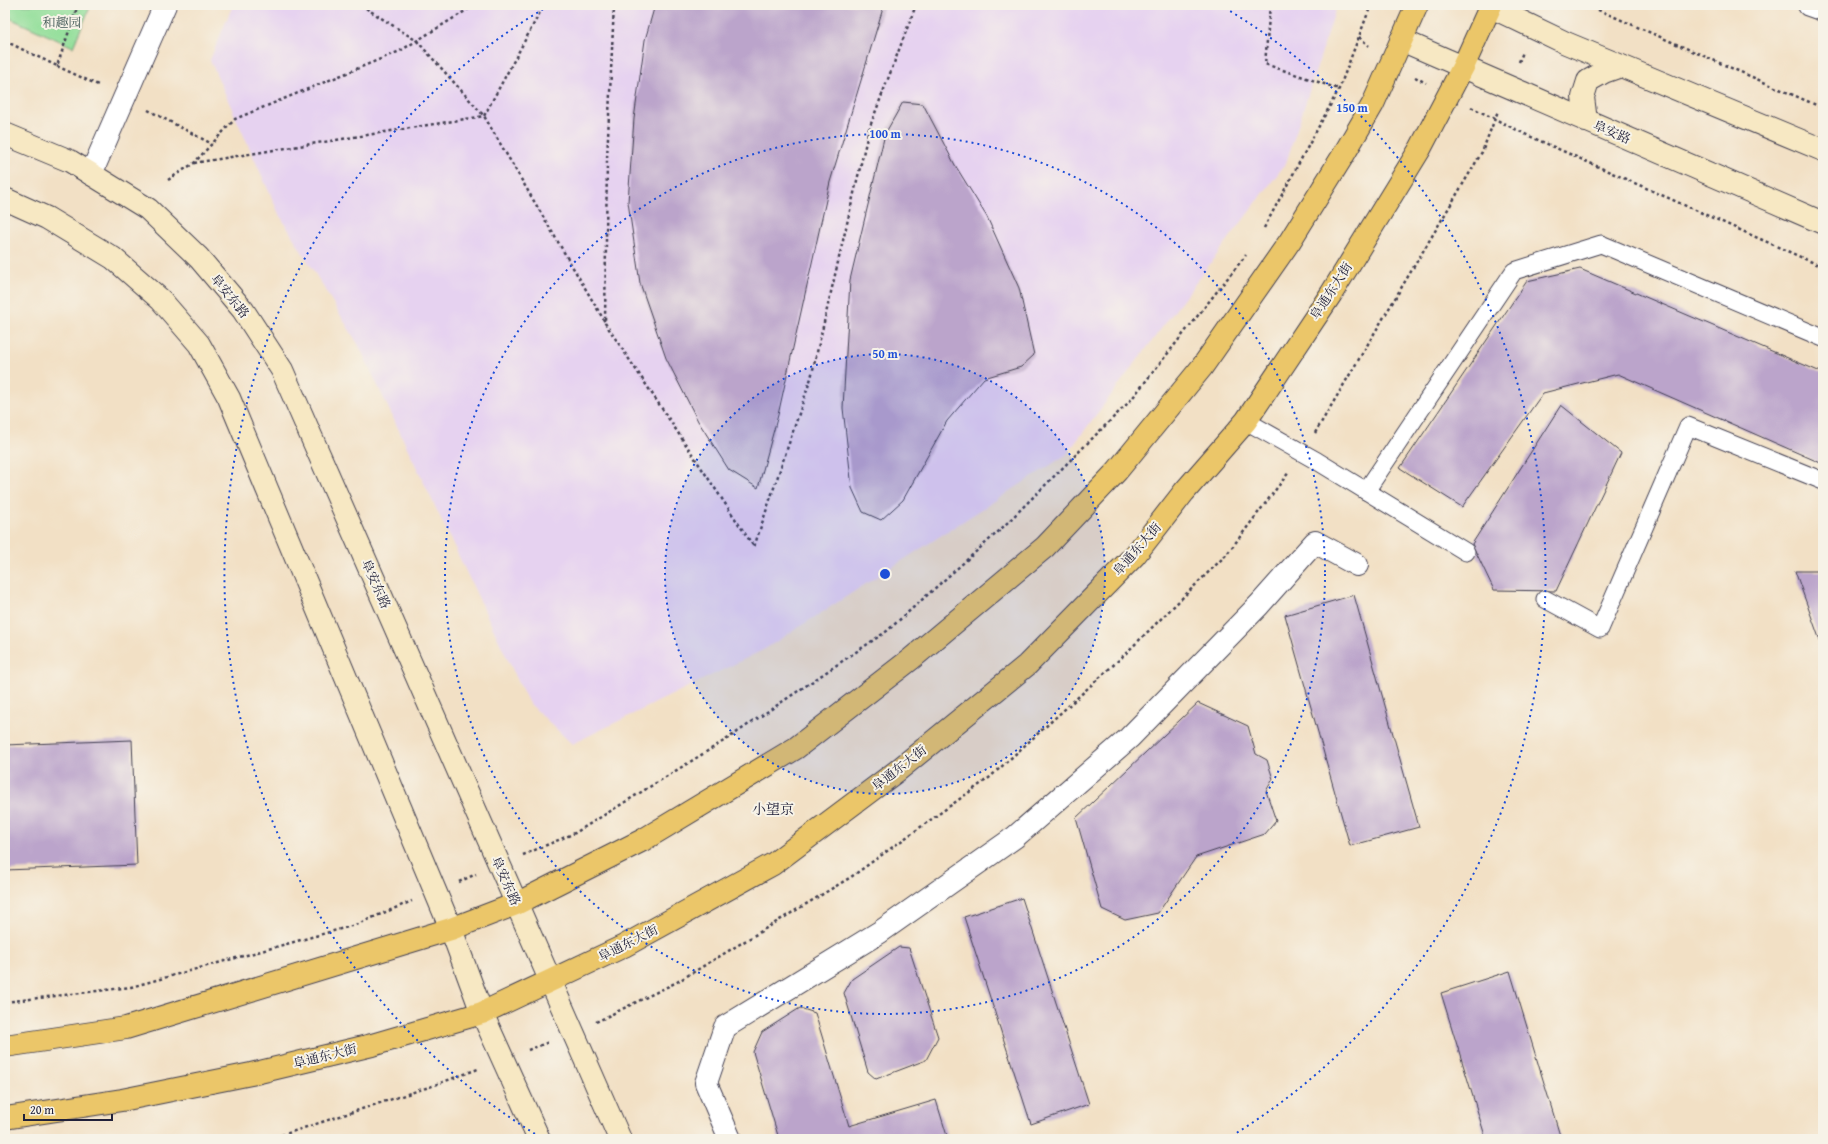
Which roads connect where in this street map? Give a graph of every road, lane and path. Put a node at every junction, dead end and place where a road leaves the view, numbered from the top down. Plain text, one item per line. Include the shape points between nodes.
1 (78, 5) edge
2 (165, 5) edge
3 (361, 5) edge
4 (475, 5) edge
5 (544, 5) edge
6 (614, 5) edge
7 (916, 5) edge
8 (1270, 5) edge
9 (1371, 5) edge
10 (1417, 5) edge
11 (1587, 5) edge
12 (1809, 5) edge
13 (1490, 6) edge
14 (1823, 10) edge
15 (1359, 37) junction
16 (417, 40) junction
17 (1401, 40) junction
18 (5, 41) edge
19 (1391, 64) junction
20 (1621, 66) junction
21 (1463, 67) junction
22 (1339, 89) junction
23 (1447, 96) junction
24 (1823, 108) edge
25 (484, 116) junction
26 (1586, 121) junction
27 (5, 134) edge
28 (1823, 150) edge
29 (194, 163) junction
30 (91, 174) junction
31 (168, 180) dead end
32 (5, 199) edge
33 (1823, 223) edge
34 (1263, 231) dead end
35 (1250, 250) dead end
36 (1823, 267) edge
37 (605, 323) junction
38 (1823, 338) edge
39 (1246, 421) junction
40 (1823, 481) edge
41 (1366, 491) junction
42 (1466, 552) dead end
43 (1357, 565) dead end
44 (1545, 599) dead end
45 (499, 865) junction
46 (435, 892) junction
47 (516, 904) junction
48 (451, 929) junction
49 (550, 981) junction
50 (5, 1002) edge
51 (482, 1013) junction
52 (5, 1046) edge
53 (5, 1118) edge
54 (539, 1139) edge
55 (620, 1139) edge
56 (730, 1139) edge

1 - 18 path via 57,66
2 - 30 street
3 - 16 path
4 - 16 path
5 - 25 path
6 - 37 path via 607,159
7 - 37 path via 869,129 811,378 754,547
8 - 22 path via 1265,64
9 - 15 path
10 - 17 main road
11 - 24 path
12 - 14 street
13 - 20 street
13 - 21 main road, 阜通东大街
15 - 19 path
15 - 22 path
16 - 25 path
16 - 29 path via 400,51 235,119
17 - 19 main road
17 - 21 street, 阜安路
19 - 23 path
19 - 47 main road via 1373,104 1340,161 1290,241 1202,367 1116,471 1045,547 911,659 796,748 643,840
20 - 26 street via 1588,81 1583,98
20 - 28 street
21 - 23 main road, 阜通东大街
21 - 26 street, 阜安路
22 - 34 path
23 - 36 path via 1527,135
23 - 39 main road, 阜通东大街 via 1416,156 1330,294
25 - 29 path
25 - 37 path
26 - 33 street, 阜安路
27 - 30 street, 阜安东路 via 70,161
29 - 31 path
30 - 45 street, 阜安东路 via 148,209 199,258 242,310 282,370
32 - 46 street via 47,218 113,258 161,300 199,344 230,398
35 - 45 path via 1130,401 998,532 888,631 727,739 575,833
38 - 41 lane via 1601,244 1514,271
39 - 41 lane
39 - 49 main road, 阜通东大街 via 1184,492 1135,555 1027,665 897,771 773,864 624,946
40 - 44 lane via 1688,426 1600,629
41 - 42 lane
43 - 56 street via 1315,542 1259,606 1129,738 1015,837 880,932 725,1027 706,1083
45 - 46 path
45 - 47 street, 阜安东路
46 - 48 street
46 - 50 path via 355,925 131,987
47 - 48 main road
47 - 49 street, 阜安东路
48 - 51 street
48 - 52 main road via 126,1028
49 - 51 main road, 阜通东大街
49 - 55 street, 阜安东路
51 - 53 main road, 阜通东大街 via 372,1045 251,1074 122,1100
51 - 54 street

